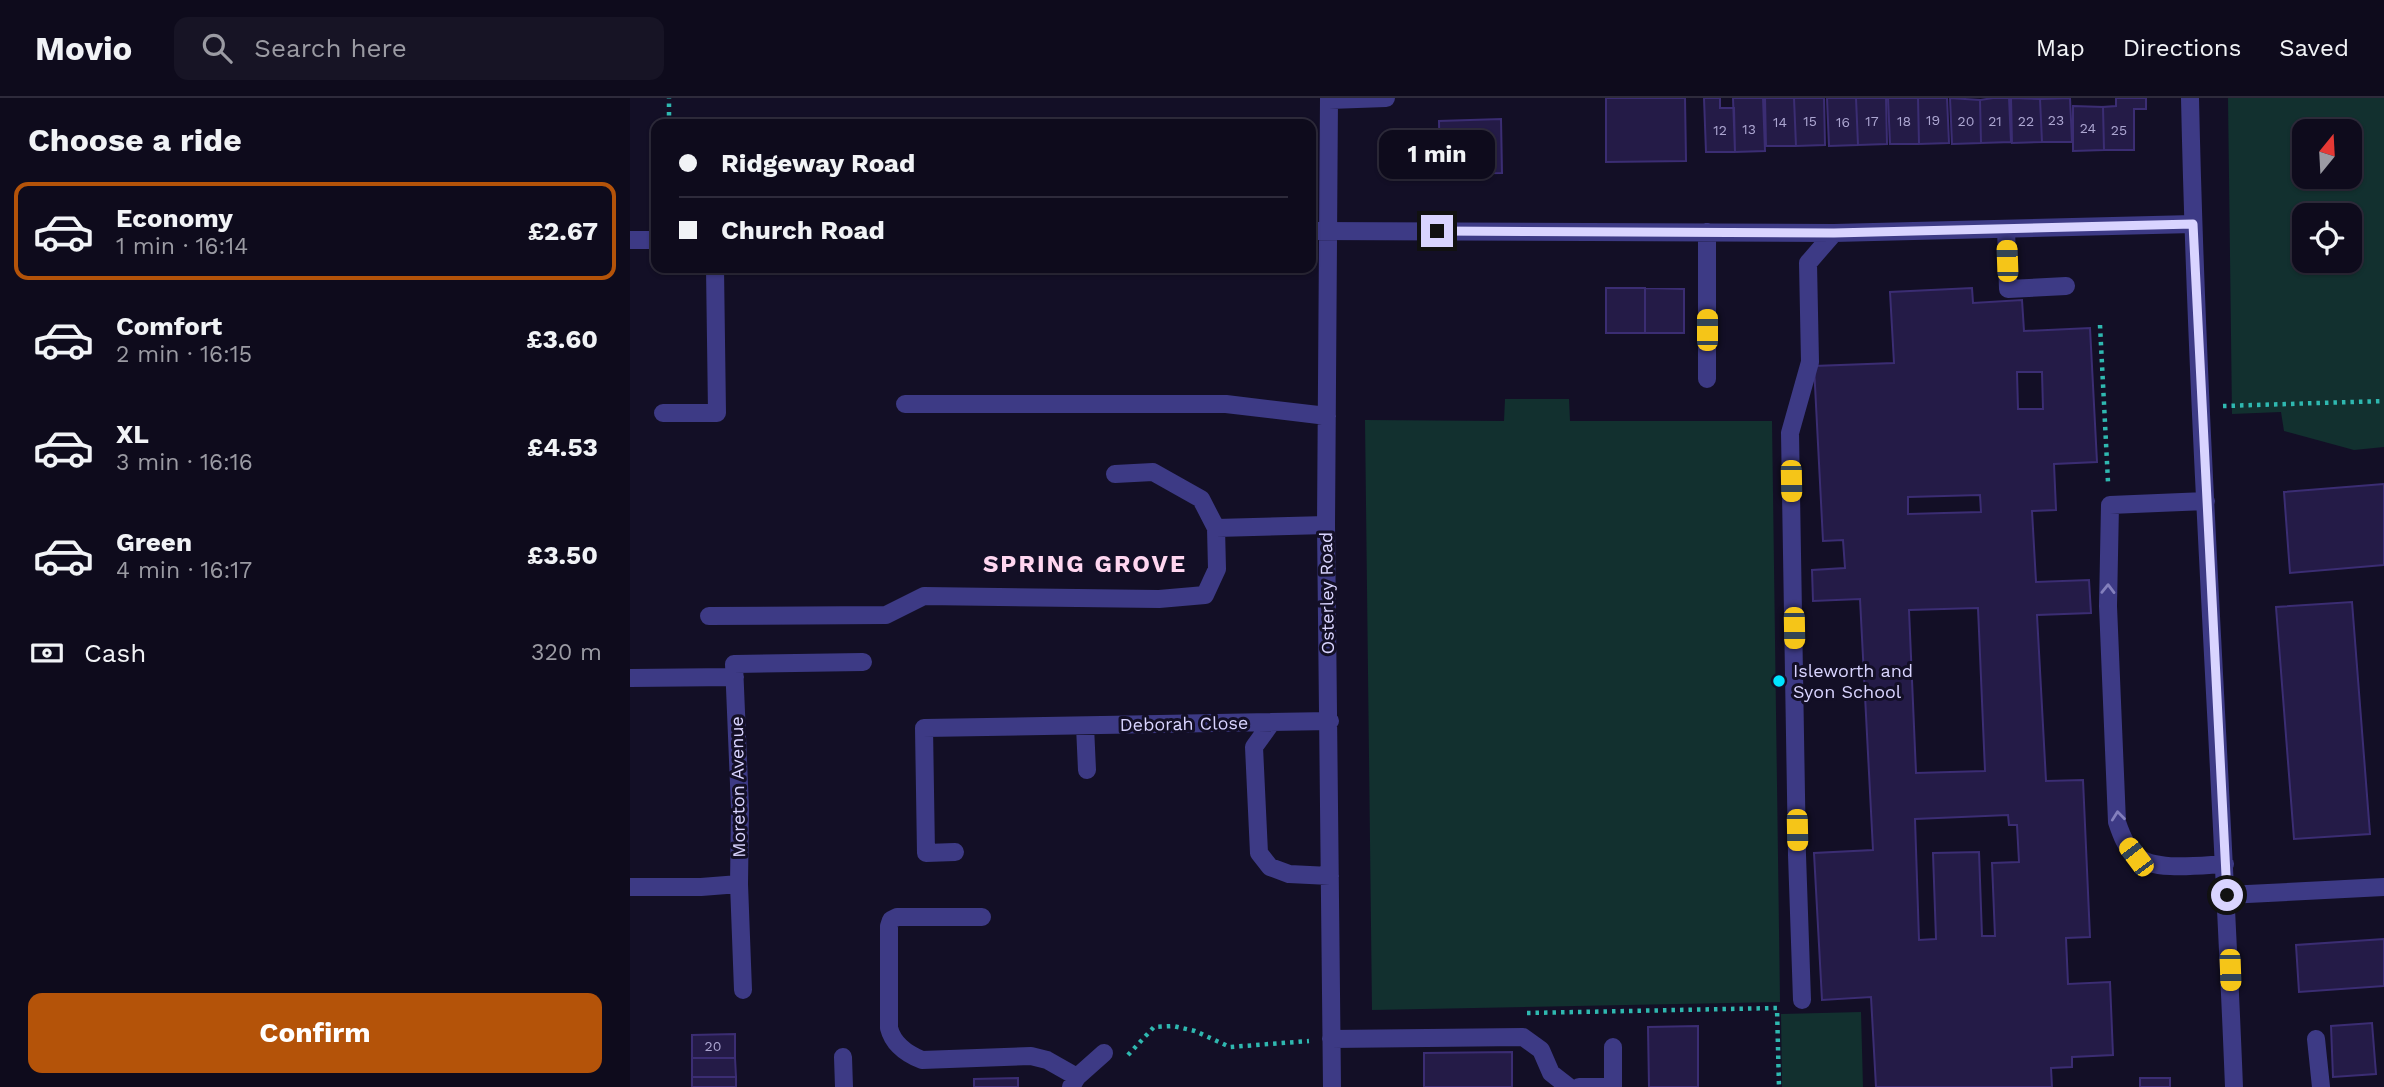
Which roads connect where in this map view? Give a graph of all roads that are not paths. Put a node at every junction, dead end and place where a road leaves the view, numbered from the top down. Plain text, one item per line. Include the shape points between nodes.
1 (1386, 98) edge
2 (2190, 98) edge
3 (1329, 99) edge
4 (2193, 224) junction
5 (2006, 229) junction
6 (1320, 231) edge
7 (1707, 232) junction
8 (1834, 233) junction
9 (630, 240) edge
10 (651, 240) edge
11 (715, 273) edge
12 (2066, 286) dead end
13 (1707, 379) dead end
14 (905, 404) dead end
15 (663, 413) dead end
16 (1327, 416) junction
17 (1115, 474) dead end
18 (2206, 501) junction
19 (1326, 525) junction
20 (1216, 528) junction
21 (709, 616) dead end
22 (863, 662) dead end
23 (735, 671) junction
24 (630, 678) edge
25 (1330, 721) junction
26 (1272, 722) junction
27 (1085, 726) junction
28 (1087, 770) dead end
29 (955, 852) dead end
30 (2225, 863) junction
31 (1330, 876) junction
32 (739, 884) junction
33 (630, 887) edge
34 (2384, 887) edge
35 (2227, 895) junction
36 (982, 917) dead end
37 (743, 990) dead end
38 (1802, 1000) dead end
39 (1331, 1039) junction
40 (2316, 1039) dead end
41 (1613, 1046) dead end
42 (1104, 1053) road end
43 (843, 1057) dead end
44 (1074, 1082) edge
45 (844, 1087) edge
46 (1332, 1087) edge
47 (1569, 1087) edge
48 (1579, 1087) edge
49 (1613, 1087) edge
50 (2234, 1087) edge
51 (2321, 1087) edge

1 - 3 street
2 - 4 street
3 - 6 street, Osterley Road
4 - 5 street
4 - 18 street
5 - 8 street
5 - 12 street via 2008,289
6 - 7 street
6 - 16 street, Osterley Road
7 - 8 street
7 - 13 street
8 - 38 street via 1808,263 1810,362 1790,433
9 - 10 street
11 - 15 street via 717,413
14 - 16 street via 1226,404
16 - 19 street, Osterley Road
17 - 20 street via 1153,472 1202,499
18 - 30 street
30 -> 18 street via 2151,863 2136,857 2118,822 2108,606 2110,505
19 - 20 street
19 - 25 street, Osterley Road
20 - 21 street via 1217,569 1205,595 924,596 886,615
22 - 23 street
23 - 24 street
23 - 32 street, Moreton Avenue
25 - 26 street, Deborah Close
25 - 31 street, Osterley Road
26 - 27 street, Deborah Close
26 - 31 street via 1254,747 1259,853 1270,867 1289,874
27 - 28 street
27 - 29 street, Deborah Close via 924,728 926,853
30 - 35 street
31 - 39 street, Osterley Road
32 - 33 street, Moreton Avenue
32 - 37 street
34 - 35 street
35 - 50 street
36 - 44 street via 891,920 890,1034 908,1054 922,1060 1031,1056 1047,1060
39 - 46 street, Osterley Road
39 - 47 street via 1523,1037 1541,1050 1551,1073
40 - 51 street
41 - 49 street
42 - 44 street
43 - 45 street
48 - 49 street

